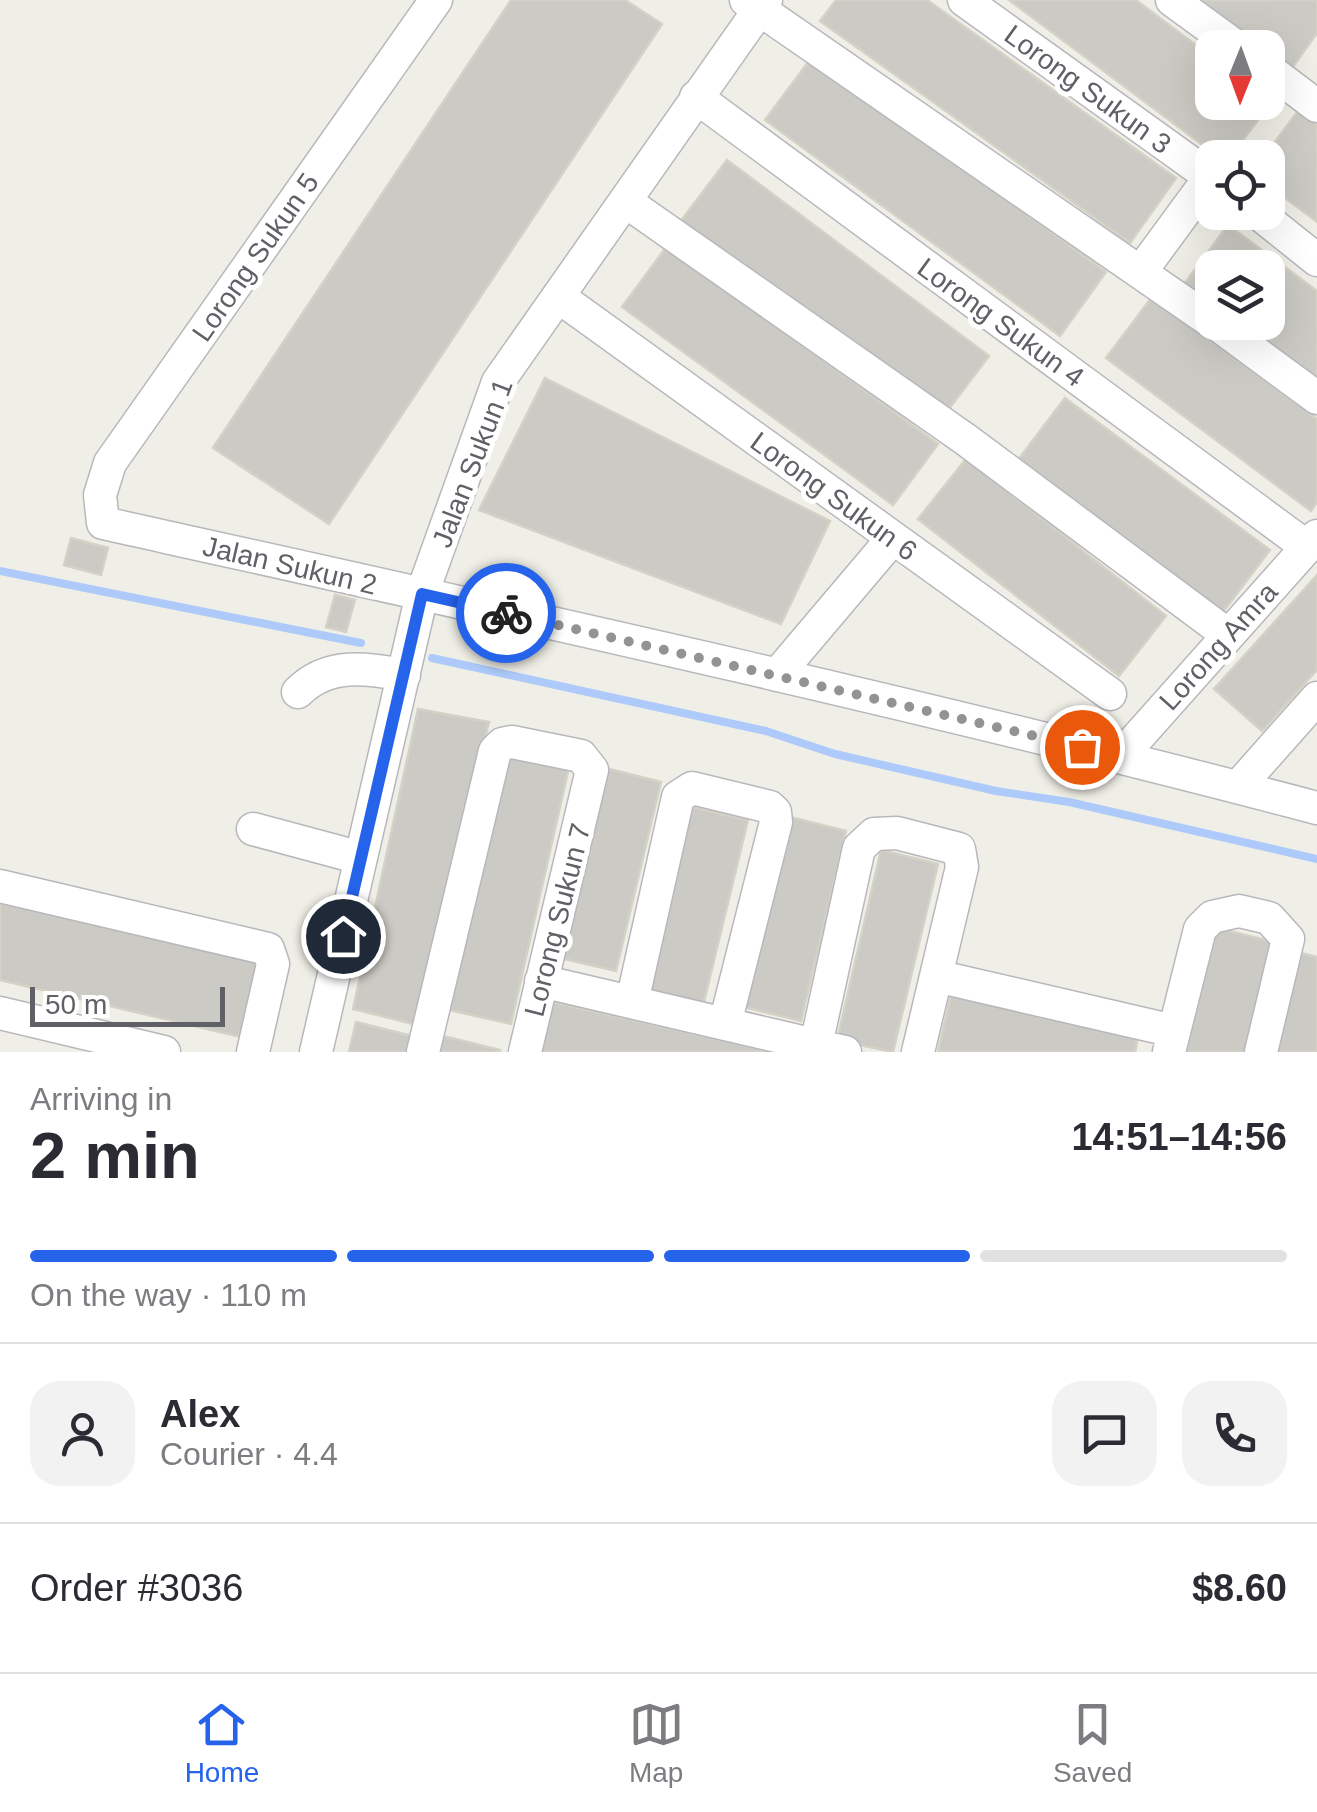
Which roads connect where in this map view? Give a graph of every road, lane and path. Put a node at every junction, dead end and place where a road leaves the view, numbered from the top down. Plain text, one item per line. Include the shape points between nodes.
1 (436, 0) edge
2 (964, 0) edge
3 (1172, 0) edge
4 (757, 3) edge
5 (1213, 30) edge
6 (1285, 78) edge
7 (1312, 92) edge
8 (696, 97) junction
9 (1195, 165) edge
10 (1195, 200) edge
11 (625, 201) junction
12 (1280, 230) edge
13 (1317, 260) edge
14 (1142, 270) junction
15 (558, 297) junction
16 (1195, 309) edge
17 (1238, 340) edge
18 (1317, 398) edge
19 (103, 523) joint
20 (893, 538) junction
21 (1312, 542) edge
22 (422, 594) junction
23 (1228, 635) junction
24 (404, 675) junction
25 (777, 675) junction
26 (298, 692) dead end
27 (1110, 694) dead end
28 (1317, 698) edge
29 (1120, 756) junction
30 (1238, 787) junction
31 (1317, 808) edge
32 (253, 829) dead end
33 (361, 858) junction
34 (0, 886) edge
35 (936, 976) junction
36 (541, 981) junction
37 (632, 1002) junction
38 (0, 1013) edge
39 (725, 1024) junction
40 (1172, 1041) edge
41 (830, 1049) edge
42 (164, 1052) edge
43 (253, 1052) edge
44 (316, 1052) edge
45 (423, 1052) edge
46 (525, 1052) edge
47 (918, 1052) edge
48 (1261, 1052) edge

1 - 19 street, Lorong Sukun 5 via 110,463 100,495
2 - 9 street, Lorong Sukun 3
3 - 5 street
4 - 8 street, Jalan Sukun 1
4 - 14 street
6 - 7 street
8 - 11 street, Jalan Sukun 1
8 - 21 street, Lorong Sukun 4
10 - 14 street
11 - 15 street, Jalan Sukun 1
11 - 23 street via 965,439
12 - 13 street
14 - 16 street
15 - 20 street, Lorong Sukun 6
15 - 22 street, Jalan Sukun 1 via 498,382
17 - 18 street
19 - 22 street, Jalan Sukun 2
20 - 25 street
20 - 27 street, Lorong Sukun 6
21 - 23 street, Lorong Amra
22 - 24 street, Jalan Sukun 1
22 - 25 street, Jalan Sukun 2
23 - 29 street, Lorong Amra
24 - 26 street via 346,669
24 - 33 street, Jalan Sukun 1
25 - 29 street, Jalan Sukun 2
28 - 30 street
29 - 30 street, Jalan Sukun 2
30 - 31 street, Jalan Sukun 2
32 - 33 street
33 - 44 street, Jalan Sukun 1
34 - 43 street via 268,950 273,964
35 - 40 street
35 - 41 street via 962,867 959,849 874,834 859,848
35 - 47 street
36 - 37 street
36 - 45 street, Lorong Sukun 7 via 592,770 581,756 512,742 495,752
36 - 46 street, Lorong Sukun 7
37 - 39 street
37 - 39 street via 678,797 692,788 775,812
38 - 42 street
39 - 41 street
40 - 48 street via 1200,929 1212,917 1239,911 1269,918 1288,939

